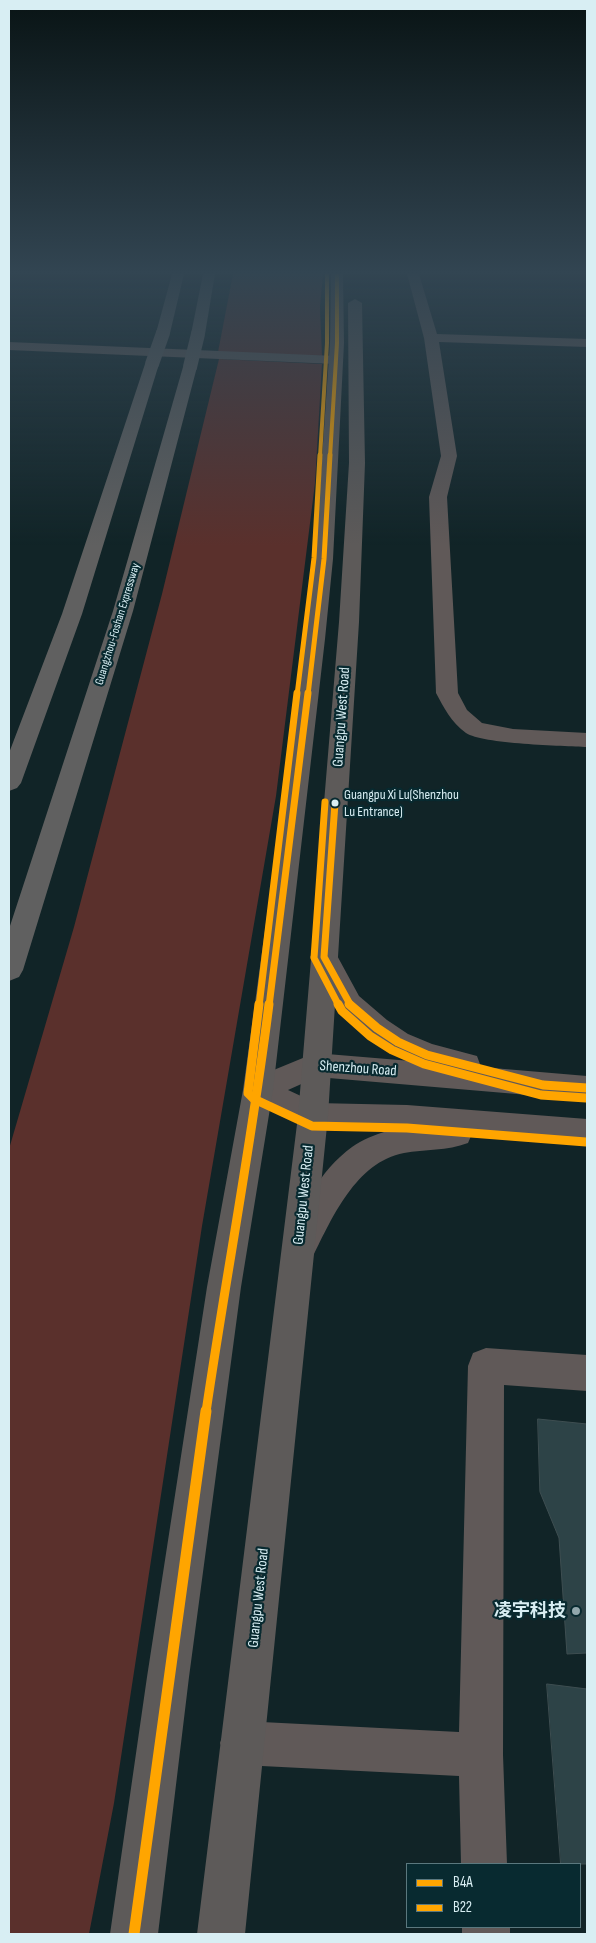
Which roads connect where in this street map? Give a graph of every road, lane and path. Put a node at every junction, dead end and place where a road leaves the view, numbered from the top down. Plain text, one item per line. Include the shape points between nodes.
1 (152, 365) edge
2 (191, 365) edge
3 (336, 365) edge
4 (357, 365) edge
5 (435, 365) edge
6 (587, 740) edge
7 (9, 783) edge
8 (324, 957) junction
9 (9, 970) edge
10 (315, 1065) junction
11 (543, 1085) junction
12 (587, 1088) edge
13 (258, 1090) junction
14 (313, 1116) junction
15 (523, 1126) junction
16 (587, 1132) edge
17 (298, 1252) junction
18 (587, 1373) edge
19 (242, 1742) junction
20 (481, 1755) junction
21 (484, 1863) edge
22 (134, 1934) edge
23 (221, 1934) edge

1 - 7 highway, bridge via 72,614
2 - 9 highway, Guangzhou-Foshan Expressway, bridge via 123,611
3 - 13 main road via 322,577
4 - 8 main road, Guangpu West Road via 357,463 349,622
5 - 6 street via 448,456 438,497 447,693 458,714 475,728 513,736
8 - 10 main road, Guangpu West Road
8 - 11 street via 350,1004 398,1042 427,1055
10 - 11 street, Shenzhou Road
10 - 13 street, Shenzhou Road
10 - 14 main road, Guangpu West Road
11 - 12 street, Shenzhou Road
13 - 14 street
13 - 22 main road via 223,1297
14 - 15 street
14 - 17 main road, Guangpu West Road
15 - 16 street
15 - 17 street via 396,1141 363,1154 341,1177 322,1205
17 - 19 main road, Guangpu West Road
18 - 20 street via 486,1366
19 - 20 street
19 - 23 main road, Guangpu West Road
20 - 21 street

